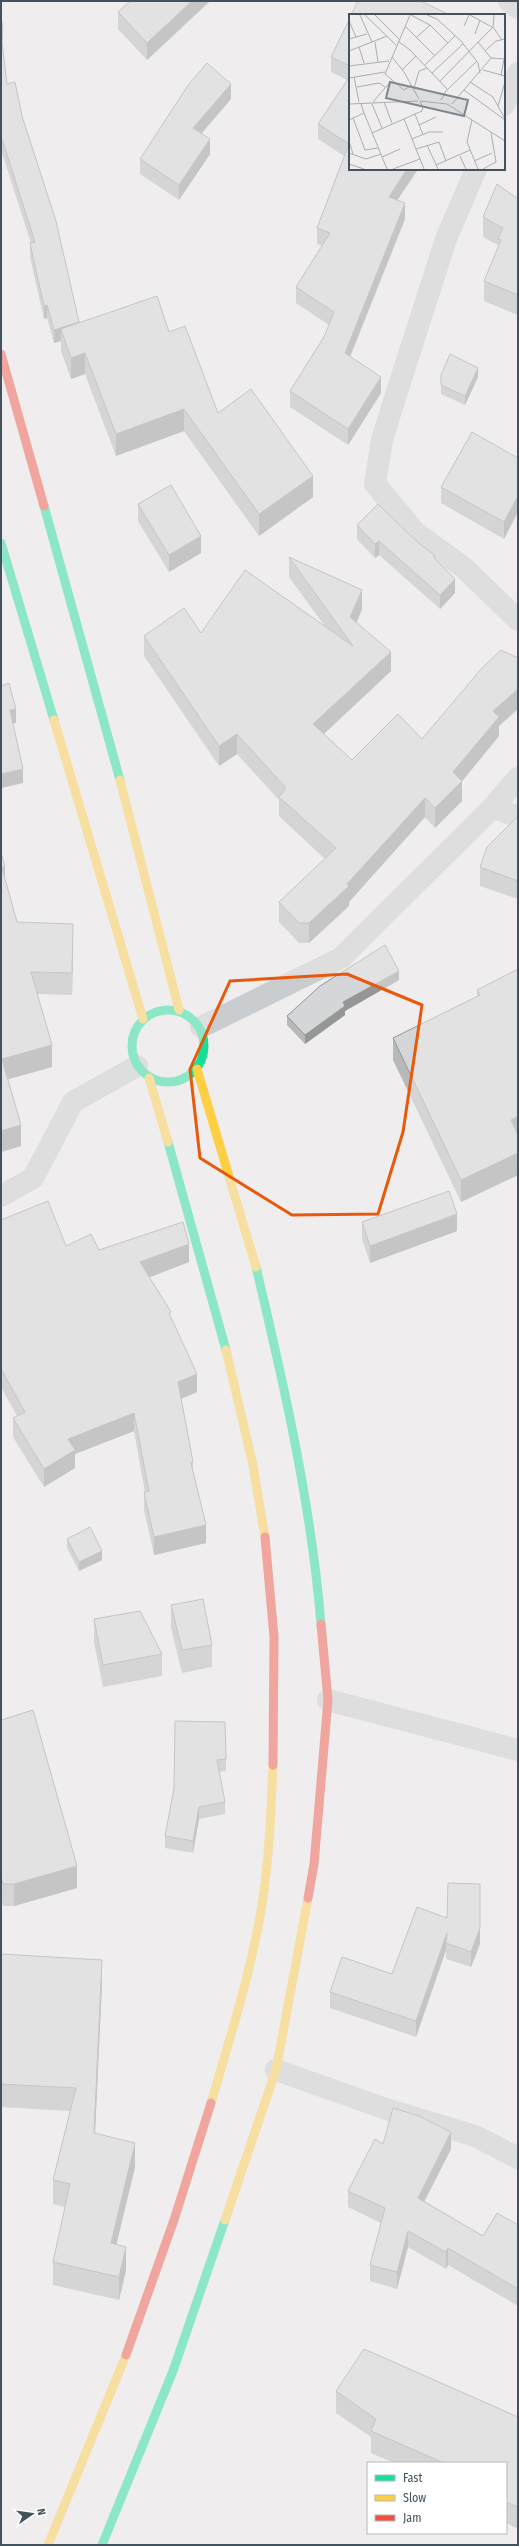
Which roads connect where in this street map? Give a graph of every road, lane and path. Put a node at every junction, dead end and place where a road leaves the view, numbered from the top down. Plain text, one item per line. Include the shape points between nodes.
1 (509, 1) edge
2 (518, 8) edge
3 (518, 73) edge
4 (505, 103) edge
5 (476, 170) edge
6 (1, 354) edge
7 (1, 543) edge
8 (518, 620) edge
9 (518, 778) edge
10 (493, 807) junction
11 (518, 817) edge
12 (179, 1010) junction
13 (142, 1019) junction
14 (201, 1027) junction
15 (197, 1069) junction
16 (143, 1072) junction
17 (1, 1196) edge
18 (328, 1700) junction
19 (518, 1750) edge
20 (276, 2070) junction
21 (518, 2158) edge
22 (48, 2545) edge
23 (102, 2545) edge

1 - 2 street
3 - 4 street
5 - 8 street via 446,239 394,401 382,440 375,484 416,533 464,567
6 - 12 main road via 107,731
7 - 13 main road
9 - 10 street
10 - 11 street
10 - 14 street via 341,958
12 - 13 main road via 160,1010
12 - 14 main road
13 - 16 main road via 133,1033 131,1050
14 - 15 main road via 204,1052
15 - 16 main road via 184,1080 166,1083
15 - 18 main road via 251,1244 291,1417 316,1564
16 - 17 street via 73,1102 33,1178
16 - 22 main road via 221,1330 254,1467 268,1553 274,1651 269,1847 258,1923 228,2044 192,2165 138,2328 99,2430
18 - 19 street
18 - 20 main road via 314,1864
20 - 21 street via 390,2110 475,2136
20 - 23 main road via 173,2371

